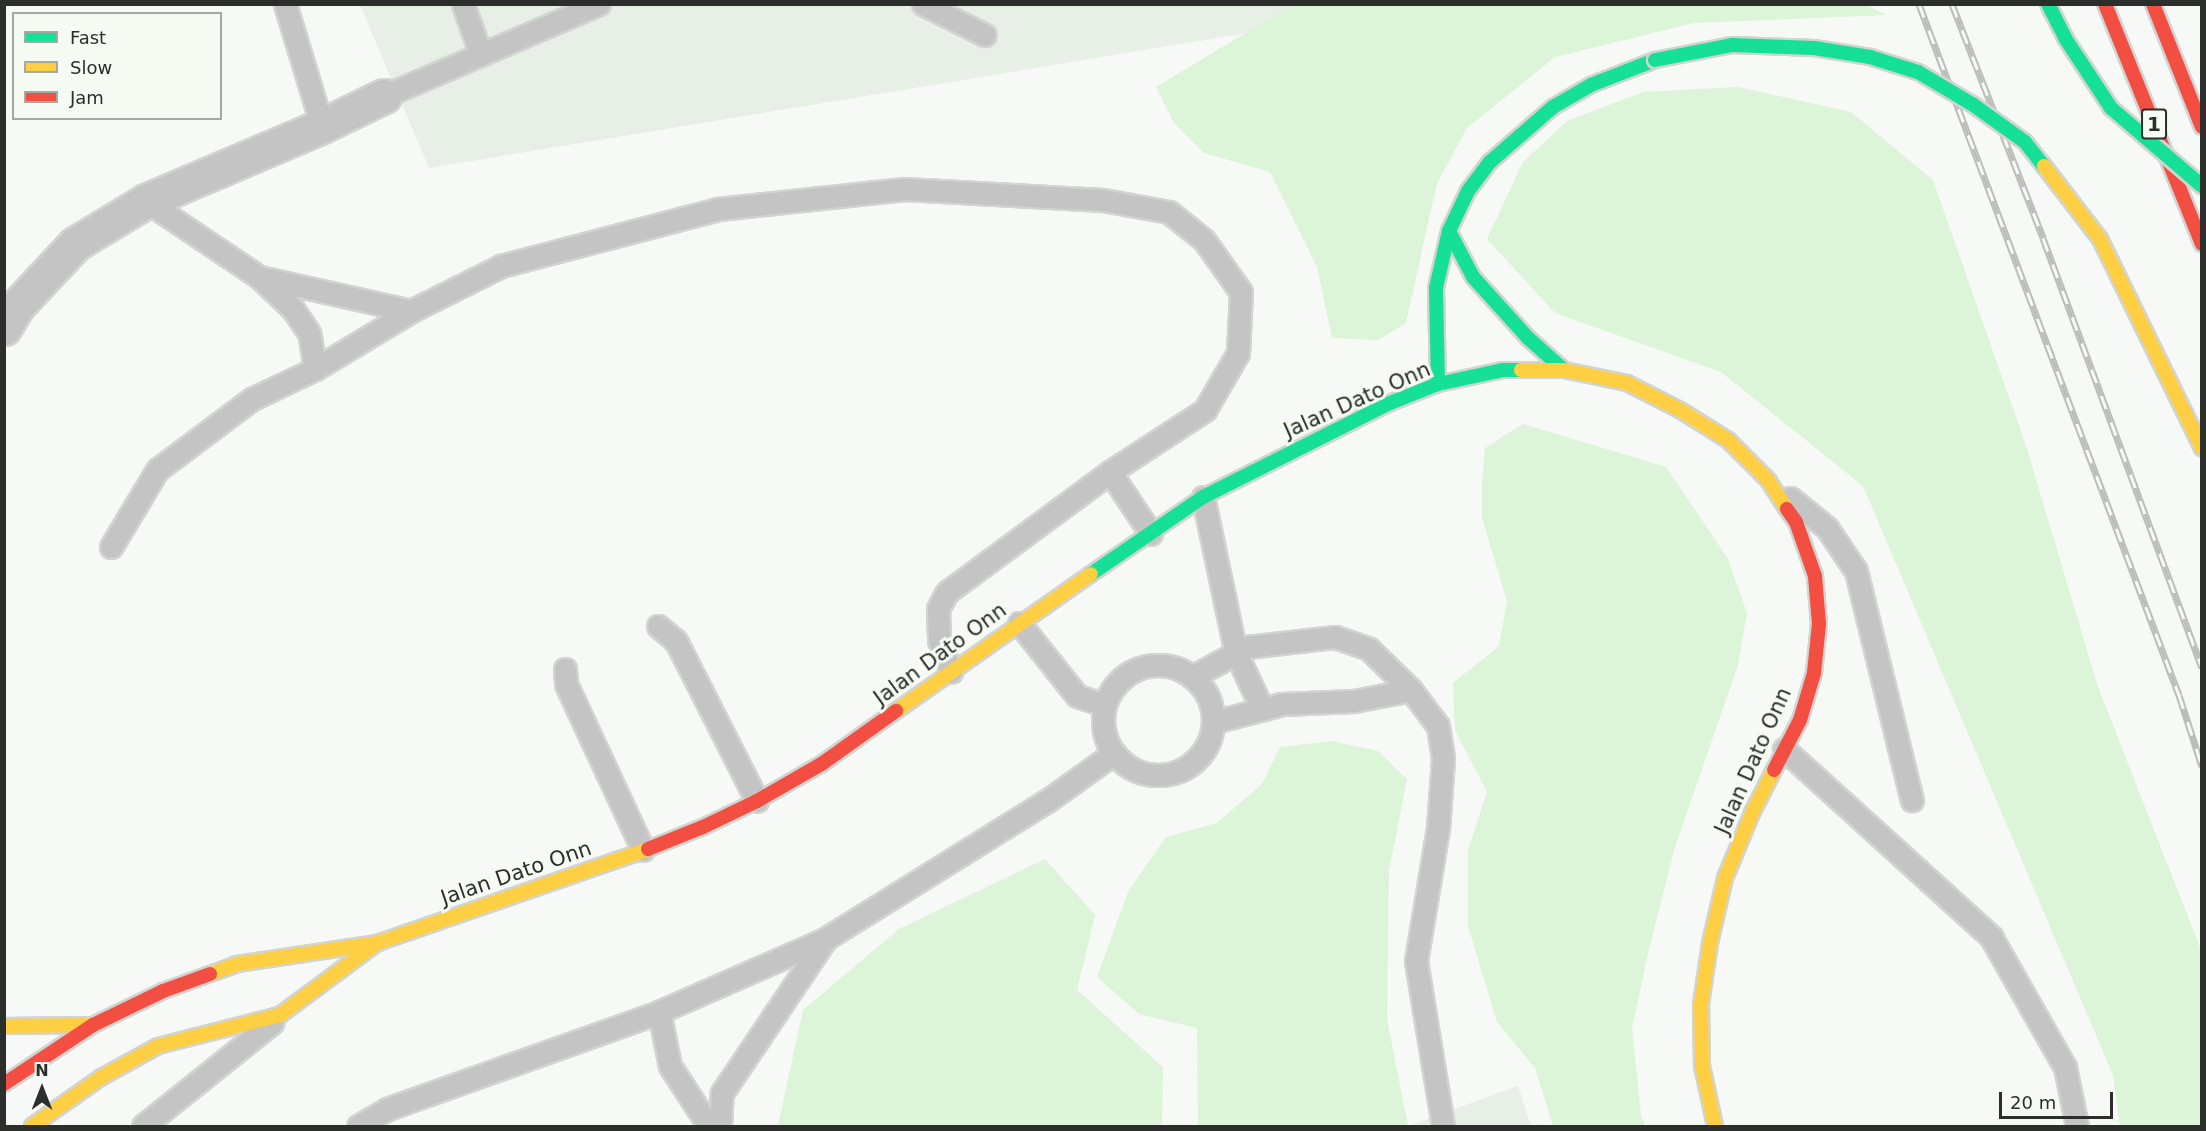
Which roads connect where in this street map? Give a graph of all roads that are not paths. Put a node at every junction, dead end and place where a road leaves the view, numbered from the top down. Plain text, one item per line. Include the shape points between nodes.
1 (285, 4) edge
2 (463, 4) edge
3 (599, 4) edge
4 (923, 4) edge
5 (957, 4) edge
6 (2048, 4) edge
7 (2105, 4) edge
8 (2153, 4) edge
9 (481, 55) junction
10 (384, 96) joint
11 (322, 126) junction
12 (2202, 127) edge
13 (2202, 186) edge
14 (146, 201) junction
15 (1449, 231) junction
16 (2202, 244) edge
17 (259, 278) junction
18 (411, 311) junction
19 (4, 328) edge
20 (315, 369) junction
21 (1564, 370) junction
22 (1438, 384) junction
23 (2202, 448) edge
24 (1110, 472) junction
25 (1768, 480) junction
26 (1203, 497) junction
27 (1150, 534) junction
28 (111, 547) dead end
29 (1019, 623) junction
30 (658, 626) dead end
31 (1236, 653) junction
32 (565, 669) dead end
33 (951, 672) junction
34 (1192, 677) junction
35 (1411, 690) junction
36 (1105, 705) junction
37 (1262, 709) junction
38 (1214, 722) junction
39 (1784, 749) junction
40 (1114, 753) junction
41 (1912, 800) dead end
42 (757, 801) junction
43 (643, 850) junction
44 (825, 939) junction
45 (377, 943) junction
46 (658, 1012) junction
47 (280, 1016) junction
48 (93, 1025) junction
49 (4, 1026) edge
50 (4, 1084) edge
51 (32, 1126) edge
52 (143, 1126) edge
53 (358, 1126) edge
54 (709, 1126) edge
55 (720, 1126) edge
56 (1443, 1126) edge
57 (1715, 1126) edge
58 (2078, 1126) edge

1 - 11 lane
2 - 9 lane
3 - 9 lane
4 - 5 lane via 985,35
6 - 13 main road, bridge via 2065,38 2111,108
7 - 16 main road, 1
8 - 12 main road, 1
9 - 10 lane
10 - 11 street
11 - 14 street
14 - 17 lane
14 - 19 street via 75,244 18,305
15 - 21 main road via 1473,277 1528,338
15 - 22 main road via 1436,288
15 - 23 main road, bridge via 1473,184 1490,162 1553,107 1591,85 1654,60 1732,45 1814,48 1870,57 1918,72 2025,142 2100,238
17 - 18 lane
17 - 20 lane via 293,309 309,333
18 - 20 lane
18 - 24 lane via 501,266 718,209 904,189 1103,200 1169,212 1204,240 1241,292 1238,353 1205,410
20 - 28 lane via 252,399 157,470
21 - 22 main road, Jalan Dato Onn via 1503,370
21 - 25 main road, Jalan Dato Onn via 1627,383 1680,410 1728,440
22 - 26 main road, Jalan Dato Onn via 1390,403
24 - 27 lane
24 - 33 lane via 947,592 938,609 939,640
25 - 39 main road, Jalan Dato Onn via 1796,522 1815,576 1818,624 1814,673 1800,720
25 - 41 lane via 1827,528 1856,571
26 - 27 main road, Jalan Dato Onn
26 - 31 lane
27 - 29 main road, Jalan Dato Onn
29 - 33 main road, Jalan Dato Onn
29 - 36 lane via 1077,696
30 - 42 lane via 676,641
31 - 34 lane
31 - 35 lane via 1247,647 1335,637 1369,649
31 - 37 lane
32 - 43 lane via 566,684
33 - 42 main road, Jalan Dato Onn via 823,763
34 - 36 lane via 1177,668 1142,667 1113,688
34 - 38 lane via 1212,705
35 - 37 lane via 1354,701 1282,704
35 - 56 lane via 1438,726 1443,759 1438,828 1416,961
36 - 40 lane via 1106,741
37 - 38 lane
38 - 40 lane via 1210,741 1200,757 1168,774 1149,775 1131,769
39 - 57 main road, Jalan Dato Onn via 1725,878 1710,943 1701,1004 1702,1066
39 - 58 lane via 1991,937 2065,1067
40 - 44 lane via 1047,801
42 - 43 main road, Jalan Dato Onn
43 - 45 main road, Jalan Dato Onn
44 - 46 lane
44 - 55 lane via 722,1093
45 - 47 main road, Jalan Dato Onn
45 - 48 main road, Jalan Dato Onn via 237,964 163,991
46 - 53 lane via 387,1109
46 - 54 lane via 670,1066
47 - 51 main road, Jalan Dato Onn via 158,1046 100,1078
47 - 52 lane
48 - 49 main road
48 - 50 main road, Jalan Dato Onn

